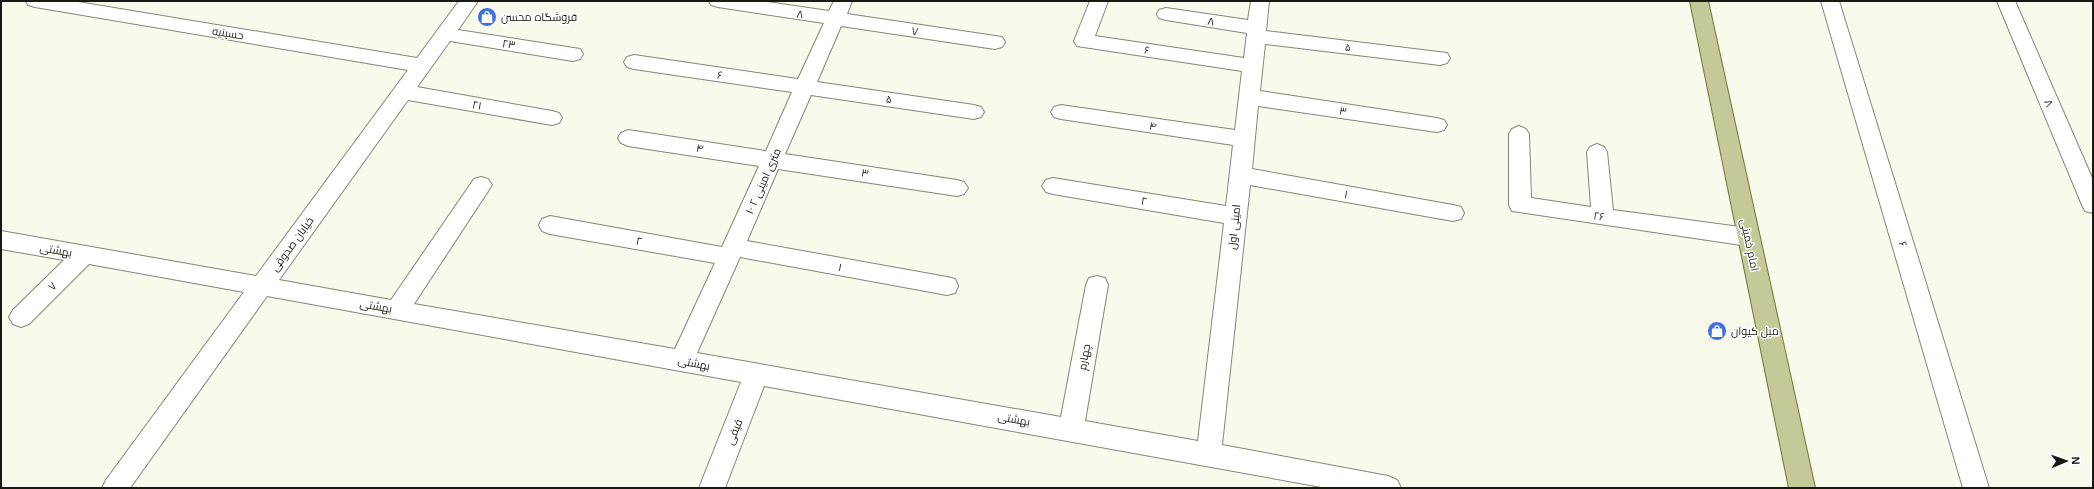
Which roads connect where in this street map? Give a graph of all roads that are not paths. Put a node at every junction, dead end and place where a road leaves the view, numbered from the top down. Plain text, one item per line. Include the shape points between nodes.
1 (34, 1) edge
2 (469, 1) edge
3 (718, 1) edge
4 (1099, 1) edge
5 (1260, 1) edge
6 (1699, 1) edge
7 (1830, 1) edge
8 (2006, 1) edge
9 (839, 10) edge
10 (1166, 14) dead end
11 (1256, 32) junction
12 (445, 34) junction
13 (995, 42) dead end
14 (573, 54) dead end
15 (1440, 58) dead end
16 (634, 62) dead end
17 (422, 66) junction
18 (1252, 66) junction
19 (805, 87) junction
20 (403, 92) junction
21 (1249, 97) junction
22 (974, 112) dead end
23 (1061, 112) dead end
24 (552, 118) dead end
25 (1437, 125) dead end
26 (1519, 134) dead end
27 (628, 138) dead end
28 (1244, 139) junction
29 (1597, 152) dead end
30 (773, 158) junction
31 (1240, 175) junction
32 (481, 185) dead end
33 (1053, 186) dead end
34 (957, 188) dead end
35 (2093, 205) edge
36 (1453, 213) dead end
37 (1236, 216) junction
38 (1603, 217) junction
39 (550, 225) dead end
40 (1748, 237) junction
41 (1, 240) edge
42 (731, 252) junction
43 (84, 255) junction
44 (1098, 285) dead end
45 (262, 286) junction
46 (947, 286) dead end
47 (397, 310) junction
48 (21, 317) dead end
49 (682, 361) junction
50 (756, 375) junction
51 (1071, 429) junction
52 (1209, 454) junction
53 (115, 488) edge
54 (712, 488) edge
55 (1388, 488) edge
56 (1802, 488) edge
57 (1976, 488) edge

1 - 17 street, حسینیه
2 - 12 street, خیابان صدوقی
3 - 9 street, ۸
4 - 18 street, ۶ via 1084,41
5 - 11 street, امینی اول
6 - 40 main road, امام خمینی
7 - 57 street, ۶
8 - 35 street, ۸
9 - 13 street, ۷
9 - 19 street, ۱۰ متری امینی ۲
10 - 11 street, ۸
11 - 15 street, ۵
11 - 18 street, امینی اول
12 - 14 street, ۲۳
12 - 17 street, خیابان صدوقی
16 - 19 street, ۶
17 - 20 street, خیابان صدوقی
18 - 21 street, امینی اول
19 - 22 street, ۵
19 - 30 street, ۱۰ متری امینی ۲
20 - 24 street, ۲۱
20 - 45 street, خیابان صدوقی
21 - 25 street, ۳
21 - 28 street, امینی اول
23 - 28 street, ۴
26 - 38 street, ۲۶ via 1520,205
27 - 30 street, ۴
28 - 31 street, امینی اول
29 - 38 street
30 - 34 street, ۳
30 - 42 street, ۱۰ متری امینی ۲
31 - 36 street, ۱
31 - 37 street, امینی اول
32 - 47 street
33 - 37 street, ۲
37 - 52 street, امینی اول
38 - 40 street, ۲۶
39 - 42 street, ۲
40 - 56 main road, امام خمینی
41 - 43 street, بهشتی
42 - 46 street, ۱
42 - 49 street, ۱۰ متری امینی ۲
43 - 45 street, بهشتی
43 - 48 street, ۷
44 - 51 street, چهارم
45 - 47 street, بهشتی
45 - 53 street, خیابان صدوقی
47 - 49 street, بهشتی
49 - 50 street, بهشتی
50 - 51 street, بهشتی
50 - 54 street, قیفی
51 - 52 street, بهشتی
52 - 55 street, بهشتی

